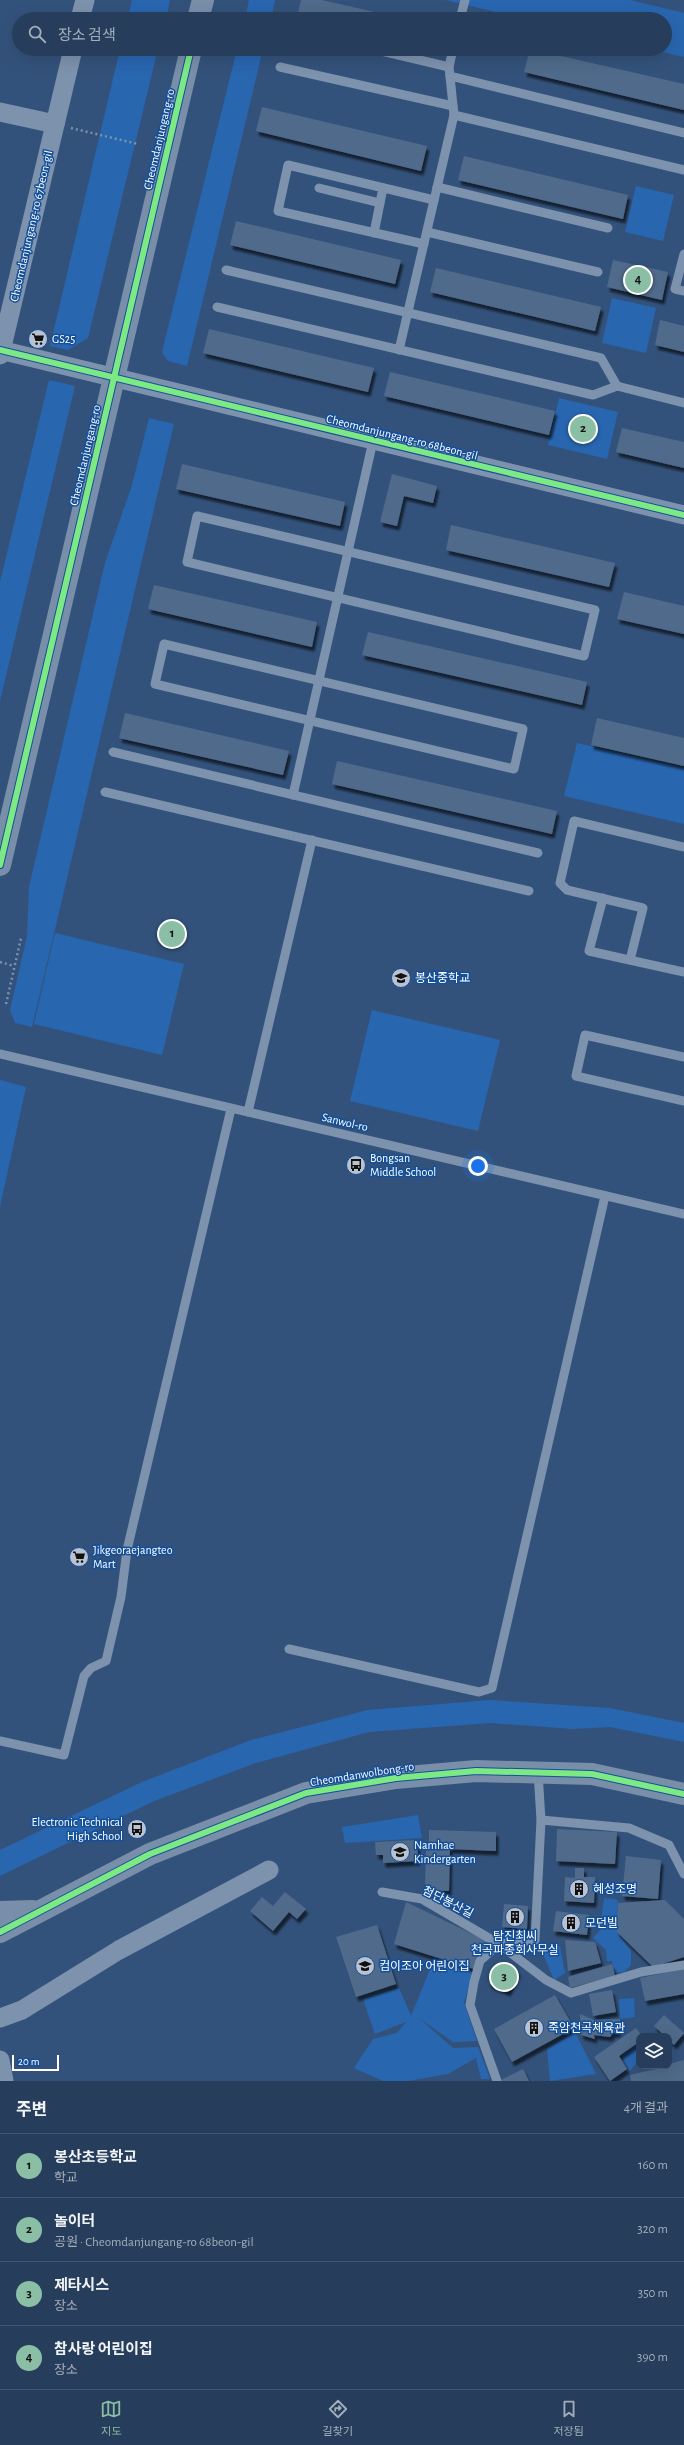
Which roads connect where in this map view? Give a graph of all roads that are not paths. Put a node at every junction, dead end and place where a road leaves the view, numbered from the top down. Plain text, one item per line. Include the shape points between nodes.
1 (85, 0) edge
2 (203, 0) edge
3 (465, 0) edge
4 (82, 12) edge
5 (200, 12) edge
6 (462, 12) edge
7 (71, 56) edge
8 (189, 56) edge
9 (397, 56) edge
10 (452, 56) edge
11 (280, 67) dead end
12 (449, 71) junction
13 (454, 111) junction
14 (0, 112) edge
15 (55, 124) junction
16 (684, 133) edge
17 (684, 170) edge
18 (437, 187) junction
19 (318, 188) dead end
20 (384, 188) junction
21 (434, 200) junction
22 (380, 203) junction
23 (608, 228) dead end
24 (427, 232) junction
25 (374, 233) junction
26 (424, 244) junction
27 (684, 254) edge
28 (226, 270) dead end
29 (598, 272) dead end
30 (684, 291) edge
31 (217, 307) dead end
32 (408, 312) junction
33 (399, 350) junction
34 (0, 352) edge
35 (115, 378) junction
36 (617, 386) junction
37 (684, 403) edge
38 (373, 441) junction
39 (684, 516) edge
40 (348, 552) junction
41 (337, 598) junction
42 (318, 681) junction
43 (309, 720) junction
44 (113, 752) dead end
45 (105, 792) dead end
46 (292, 795) junction
47 (312, 840) junction
48 (3, 841) edge
49 (684, 847) edge
50 (538, 853) dead end
51 (0, 865) edge
52 (529, 891) dead end
53 (603, 898) junction
54 (630, 960) junction
55 (684, 972) edge
56 (0, 1054) edge
57 (684, 1057) edge
58 (684, 1101) edge
59 (231, 1109) junction
60 (248, 1112) junction
61 (605, 1196) junction
62 (684, 1214) edge
63 (289, 1649) dead end
64 (0, 1741) edge
65 (538, 1772) junction
66 (684, 1794) edge
67 (541, 1820) junction
68 (269, 1870) dead end
69 (684, 1874) edge
70 (382, 1892) dead end
71 (41, 1910) junction
72 (0, 1912) edge
73 (0, 1932) edge
74 (499, 1944) junction
75 (684, 1965) edge
76 (0, 2018) edge
77 (0, 2060) edge
78 (4, 2081) edge
79 (497, 2081) edge

1 - 4 street
2 - 5 street
3 - 6 lane
7 - 15 street, Cheomdanjungang-ro 67beon-gil
8 - 35 street, Cheomdanjungang-ro
9 - 12 lane
10 - 12 lane
11 - 13 lane
12 - 13 lane
12 - 16 lane
13 - 17 lane
13 - 18 lane
14 - 15 street
15 - 34 street, Cheomdanjungang-ro 67beon-gil
18 - 21 lane
18 - 23 lane
19 - 22 lane
20 - 21 lane
20 - 22 lane
20 - 25 lane via 288,165 278,211
21 - 24 lane
22 - 25 lane
24 - 26 lane
24 - 29 lane
25 - 26 lane
26 - 32 lane
27 - 30 lane via 675,289
28 - 32 lane
31 - 33 lane
32 - 33 lane
32 - 36 lane via 601,358
33 - 36 lane via 592,395
34 - 35 street, Cheomdanjungang-ro 67beon-gil
35 - 38 street, Cheomdanjungang-ro 68beon-gil
35 - 48 street, Cheomdanjungang-ro
36 - 37 lane
38 - 39 street, Cheomdanjungang-ro 68beon-gil
38 - 40 lane
40 - 41 lane
40 - 41 lane via 197,516 186,562
40 - 41 lane via 595,610 584,656
41 - 42 lane
42 - 43 lane
42 - 43 lane via 164,644 155,684
42 - 43 lane via 523,729 516,762 514,769
43 - 46 lane
44 - 46 lane
45 - 47 lane
46 - 50 lane
47 - 52 lane
47 - 60 lane
48 - 51 street, Cheomdanjungang-ro
49 - 53 lane via 574,821 560,883 567,890
53 - 54 lane via 643,908
53 - 54 lane via 589,951
54 - 55 lane
56 - 59 lane, Sanwol-ro
57 - 58 lane via 585,1035 576,1076
59 - 60 lane, Sanwol-ro
59 - 64 lane via 127,1550 121,1597 106,1661 90,1668 84,1676 64,1755
60 - 61 lane, Sanwol-ro
61 - 62 lane, Sanwol-ro
61 - 63 lane via 492,1688 479,1692
65 - 66 street, Cheomdanwolbong-ro via 592,1774
65 - 67 lane
65 - 71 street, Cheomdanwolbong-ro via 476,1771 396,1778 306,1793 150,1854
67 - 69 lane via 630,1828 669,1845
67 - 74 lane via 535,1940
68 - 76 street via 119,1950 22,2010
70 - 74 lane, 첨단봉산길 via 422,1899
71 - 72 street
71 - 73 street, Cheomdanwolbong-ro
74 - 75 lane, 첨단봉산길 via 546,1980 571,1993 641,1972
74 - 79 lane via 480,1961 470,2005
77 - 78 street

